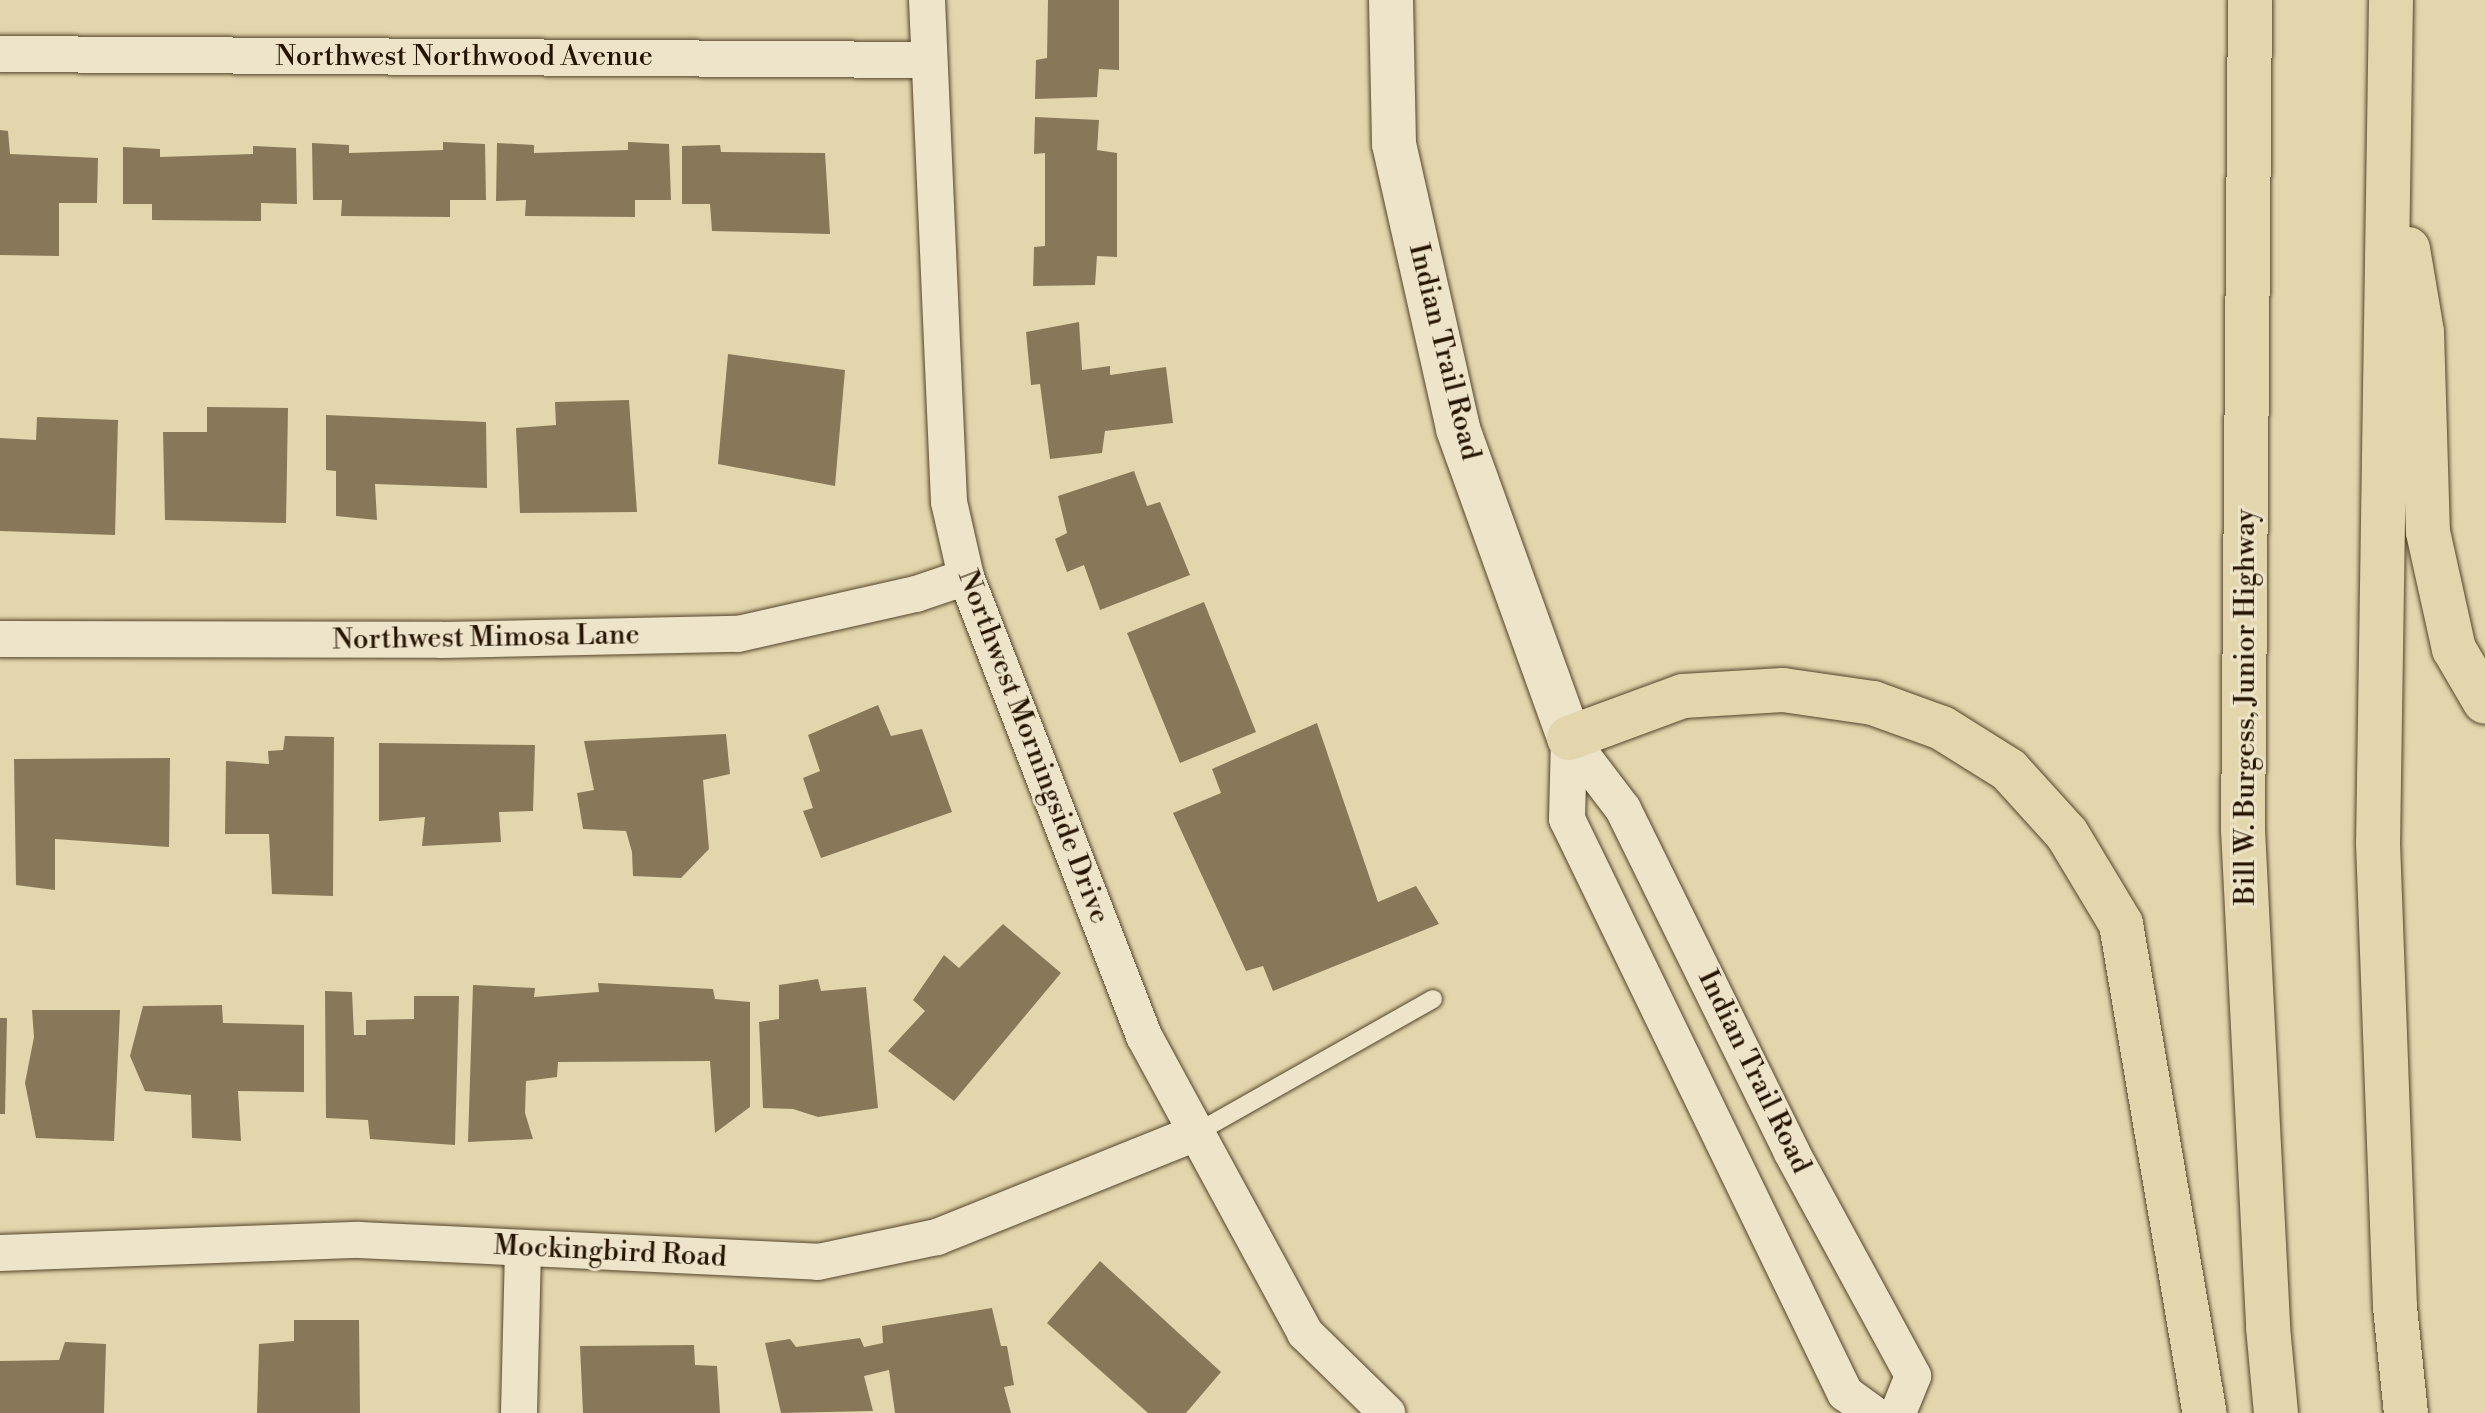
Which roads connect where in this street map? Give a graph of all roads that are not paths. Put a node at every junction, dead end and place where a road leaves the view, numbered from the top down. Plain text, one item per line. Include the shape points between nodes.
1 (927, 0) edge
2 (1391, 0) edge
3 (2250, 0) edge
4 (2391, 0) edge
5 (0, 54) edge
6 (928, 60) junction
7 (2390, 138) junction
8 (966, 577) junction
9 (0, 639) edge
10 (2485, 702) edge
11 (1569, 738) junction
12 (1433, 999) dead end
13 (1198, 1132) junction
14 (523, 1248) junction
15 (0, 1253) edge
16 (519, 1413) edge
17 (1387, 1413) edge
18 (1873, 1413) edge
19 (1898, 1413) edge
20 (2205, 1413) edge
21 (2276, 1413) edge
22 (2406, 1413) edge

1 - 6 street, Northwest Morningside Drive
2 - 11 street, Indian Trail Road via 1394,144 1458,429
3 - 21 highway, Bill W. Burgess, Junior Highway via 2243,830
4 - 7 highway
5 - 6 street, Northwest Northwood Avenue
6 - 8 street, Northwest Morningside Drive via 949,502
7 - 10 highway via 2422,332 2428,532 2454,649
7 - 22 highway via 2378,843 2395,1307
8 - 9 street, Northwest Mimosa Lane via 916,594 738,634
8 - 13 street, Northwest Morningside Drive via 1144,1036
11 - 18 street, Indian Trail Road via 1567,819 1845,1393
11 - 19 street, Indian Trail Road via 1623,809 1791,1151 1913,1376
11 - 20 highway via 1683,696 1783,690 1873,703 1942,728 2009,770 2067,834 2121,924
12 - 13 lane
13 - 14 street, Mockingbird Road via 937,1237 818,1262
13 - 17 street, Northwest Morningside Drive via 1305,1333
14 - 15 street, Mockingbird Road via 359,1240
14 - 16 street

